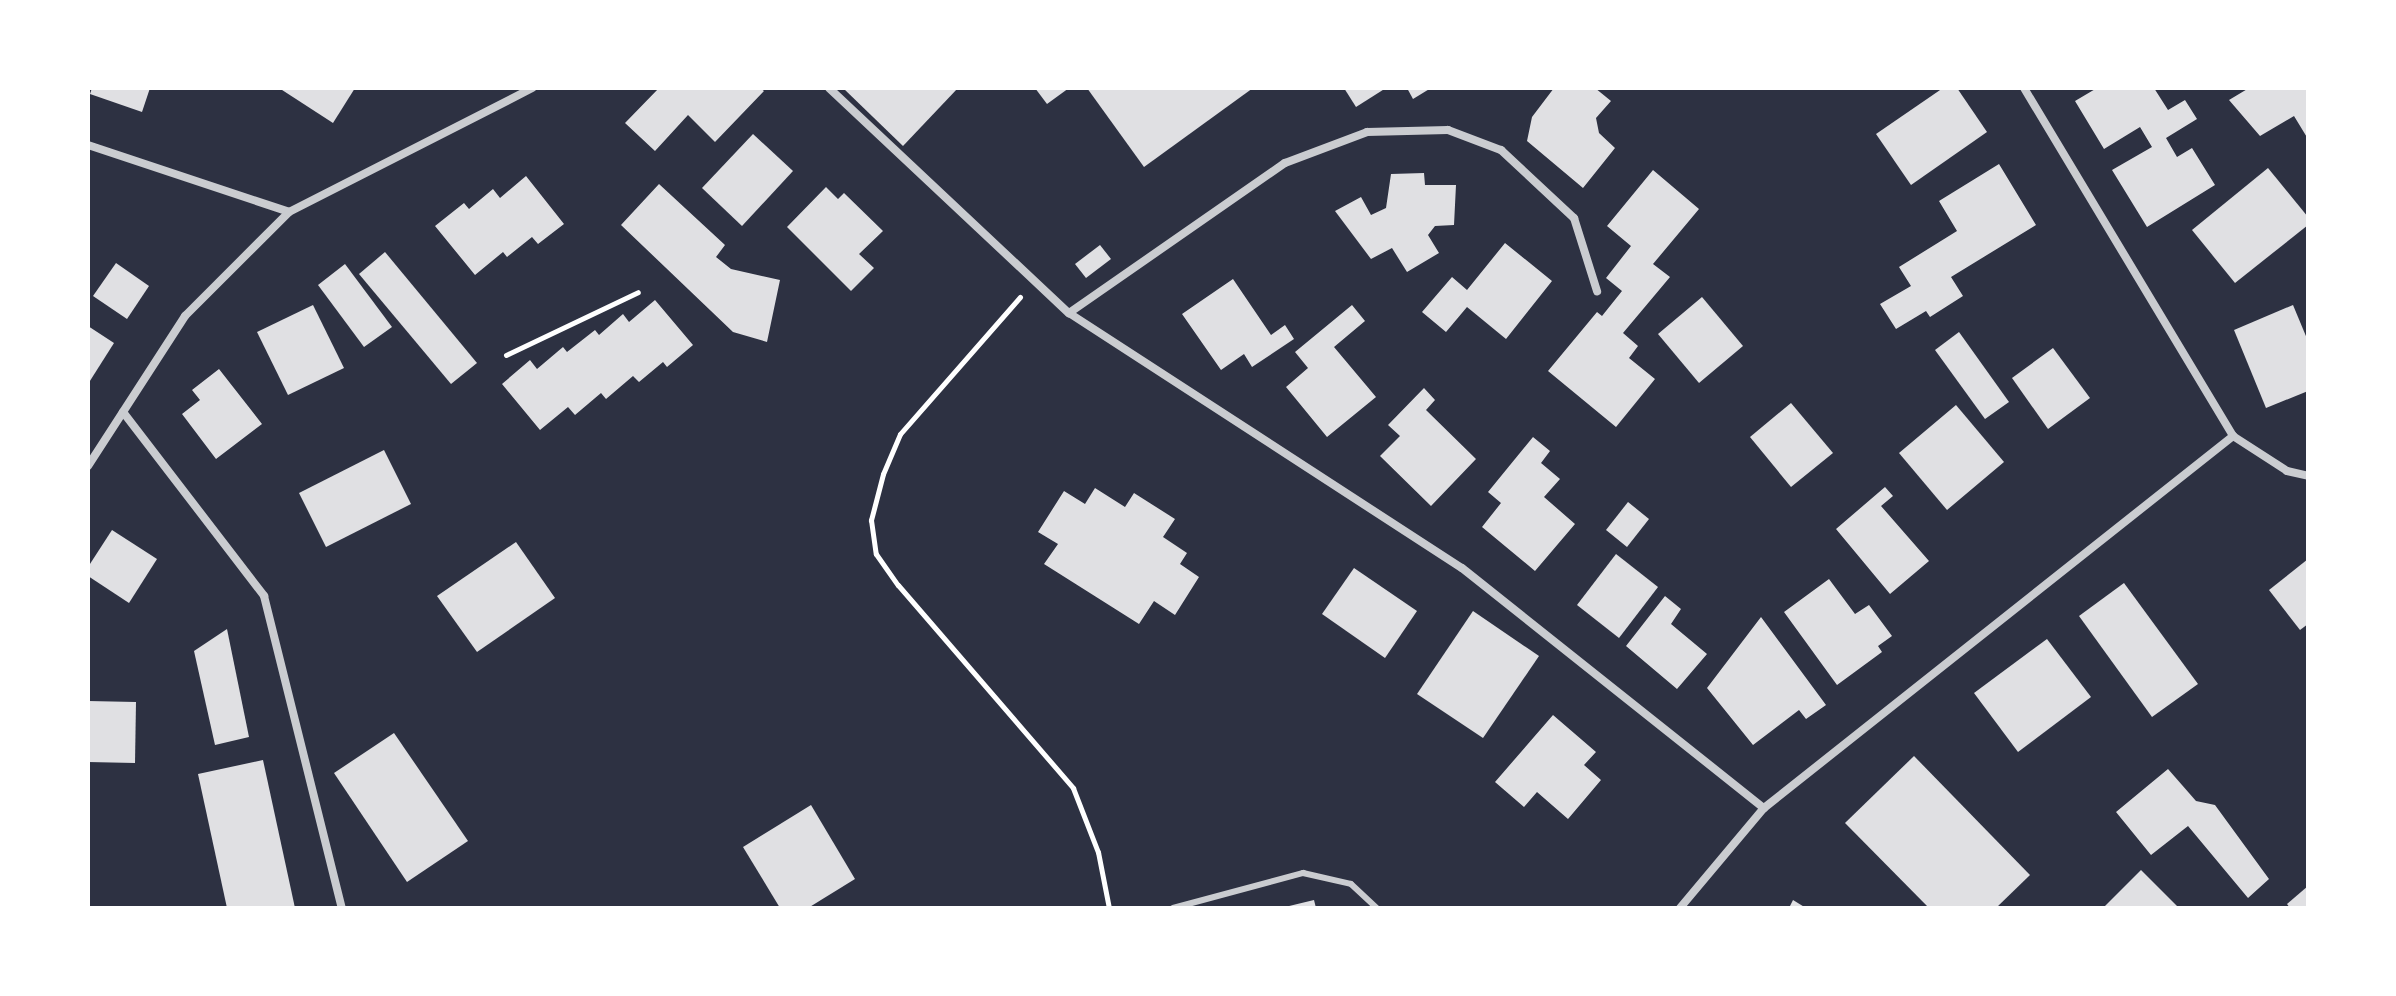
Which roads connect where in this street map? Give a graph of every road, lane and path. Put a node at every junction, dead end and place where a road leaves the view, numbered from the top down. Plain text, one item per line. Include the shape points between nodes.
1 (532, 88) edge
2 (829, 88) edge
3 (2024, 88) edge
4 (88, 145) edge
5 (289, 212) junction
6 (1034, 281) junction
7 (1597, 291) dead end
8 (638, 292) dead end
9 (1069, 313) junction
10 (506, 355) dead end
11 (123, 412) junction
12 (2233, 436) junction
13 (88, 466) edge
14 (2308, 476) edge
15 (1764, 808) junction
16 (342, 908) edge
17 (1109, 908) edge
18 (1173, 908) edge
19 (1377, 908) edge
20 (1680, 908) edge

1 - 5 street
2 - 6 street
3 - 12 street
4 - 5 street
5 - 11 street via 185,316
6 - 9 street
6 - 17 path via 900,434 871,520 876,554 898,585 1073,788 1098,852
7 - 9 street via 1574,218 1501,150 1448,130 1367,132 1285,163
8 - 10 path
9 - 15 street via 1462,568
11 - 13 street
11 - 16 street via 264,596
12 - 14 street via 2287,471
12 - 15 street
15 - 20 street
18 - 19 lane via 1303,873 1351,884

